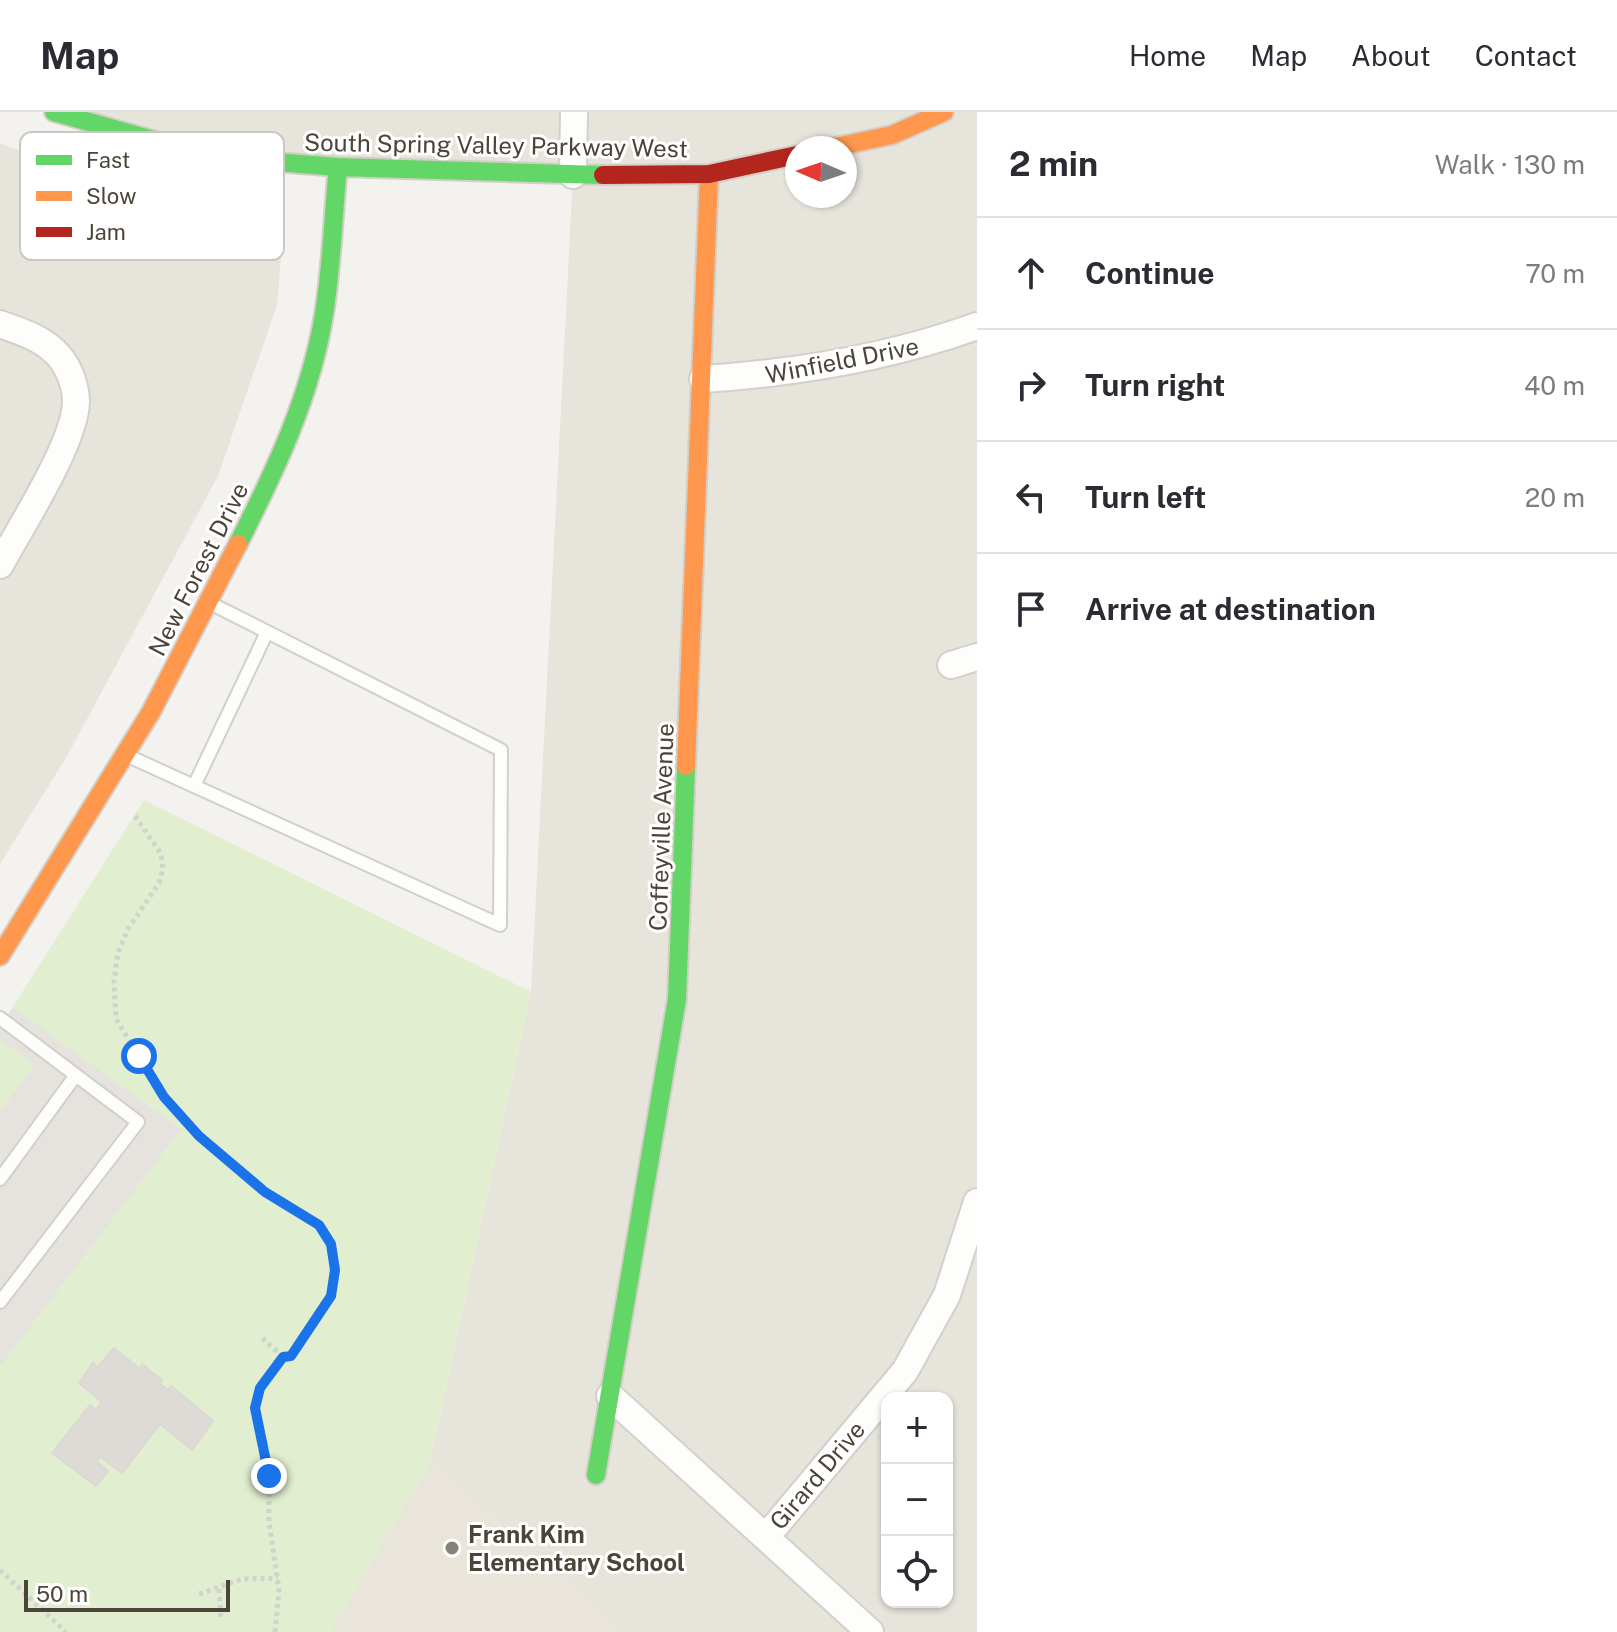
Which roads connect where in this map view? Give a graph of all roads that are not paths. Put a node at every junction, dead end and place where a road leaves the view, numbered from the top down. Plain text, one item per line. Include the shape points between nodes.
1 (54, 112) edge
2 (574, 112) edge
3 (944, 112) edge
4 (125, 132) edge
5 (857, 142) edge
6 (785, 158) edge
7 (284, 163) edge
8 (338, 167) junction
9 (709, 174) junction
10 (573, 175) junction
11 (0, 324) edge
12 (977, 326) edge
13 (703, 379) junction
14 (0, 565) edge
15 (208, 601) junction
16 (267, 632) junction
17 (977, 657) edge
18 (951, 665) dead end
19 (125, 755) junction
20 (194, 786) junction
21 (0, 956) edge
22 (0, 1018) edge
23 (76, 1075) junction
24 (0, 1179) edge
25 (977, 1202) edge
26 (0, 1302) edge
27 (610, 1396) junction
28 (596, 1475) dead end
29 (766, 1537) junction
30 (870, 1632) edge

1 - 4 street, South Spring Valley Parkway West
2 - 10 street
3 - 5 street via 892,135
6 - 9 street, South Spring Valley Parkway West
7 - 8 street, South Spring Valley Parkway West
8 - 10 street, South Spring Valley Parkway West
8 - 15 street, New Forest Drive via 324,315 301,405 272,478
9 - 10 street, South Spring Valley Parkway West
9 - 13 street, Coffeyville Avenue
11 - 14 street via 55,352 71,376 76,402 69,434
12 - 13 street, Winfield Drive via 916,348 781,374
13 - 27 street, Coffeyville Avenue via 677,999
15 - 16 lane
15 - 19 street, New Forest Drive
16 - 20 lane
16 - 20 lane via 501,750 500,925
17 - 18 street
19 - 20 lane
19 - 21 street, New Forest Drive
22 - 23 lane
23 - 24 lane
23 - 26 lane via 138,1122
25 - 29 street, Girard Drive via 947,1295 905,1371
27 - 28 street, Coffeyville Avenue
27 - 29 street
29 - 30 street

